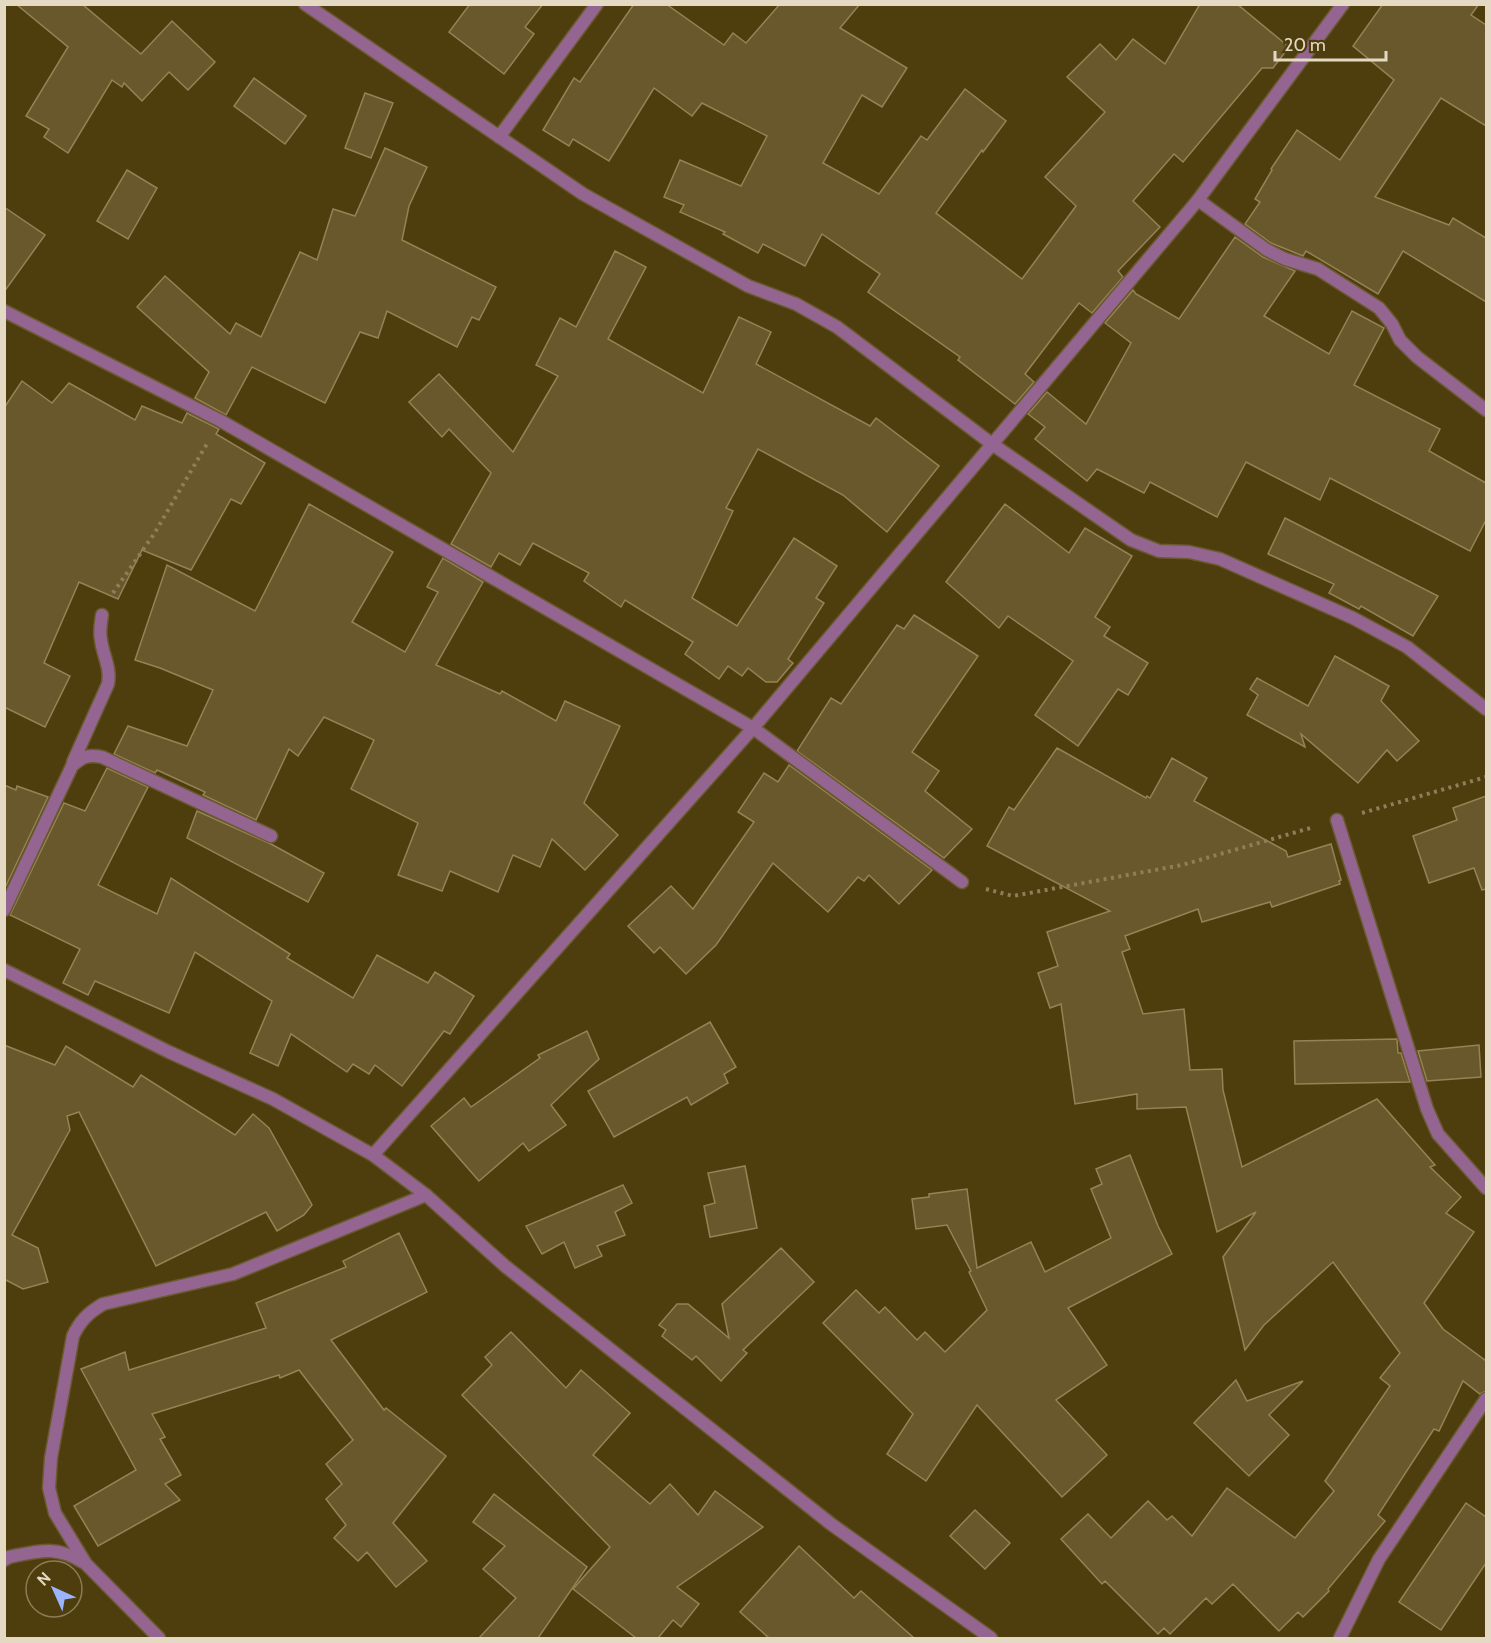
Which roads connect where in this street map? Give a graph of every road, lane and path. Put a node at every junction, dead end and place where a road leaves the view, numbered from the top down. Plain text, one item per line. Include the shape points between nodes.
1 (305, 4) edge
2 (597, 4) edge
3 (1343, 4) edge
4 (499, 137) junction
5 (1198, 200) junction
6 (4, 311) edge
7 (1486, 410) edge
8 (221, 421) junction
9 (992, 444) junction
10 (102, 615) joint
11 (1486, 709) edge
12 (753, 728) junction
13 (72, 766) junction
14 (1486, 777) edge
15 (1337, 820) junction
16 (271, 836) dead end
17 (962, 882) joint
18 (4, 910) edge
19 (4, 970) edge
20 (373, 1155) junction
21 (1486, 1188) edge
22 (426, 1195) junction
23 (1486, 1399) edge
24 (6, 1558) edge
25 (86, 1564) junction
26 (159, 1638) edge
27 (991, 1638) edge
28 (1340, 1638) edge

1 - 4 street
2 - 4 street
3 - 5 street
4 - 9 street via 583,194 696,258 837,327
5 - 7 street via 1267,250 1318,269 1379,308 1400,340 1417,357
5 - 9 street
6 - 8 street
8 - 10 path
8 - 12 street
9 - 11 street via 1131,540 1159,551 1220,559 1353,618 1407,647
9 - 12 street
10 - 13 street via 101,641 110,672 108,684
12 - 17 street
12 - 20 street
13 - 16 street via 81,757 102,757
13 - 18 street
14 - 15 path
15 - 17 path via 1182,865 1012,896
15 - 21 street via 1427,1108 1438,1134
19 - 20 street via 273,1099
20 - 22 street
22 - 25 street via 254,1267 103,1304 84,1317 73,1336 49,1488 55,1513
22 - 27 street via 505,1266 831,1524
23 - 28 street via 1379,1558
24 - 25 street via 46,1550 67,1552
25 - 26 street

